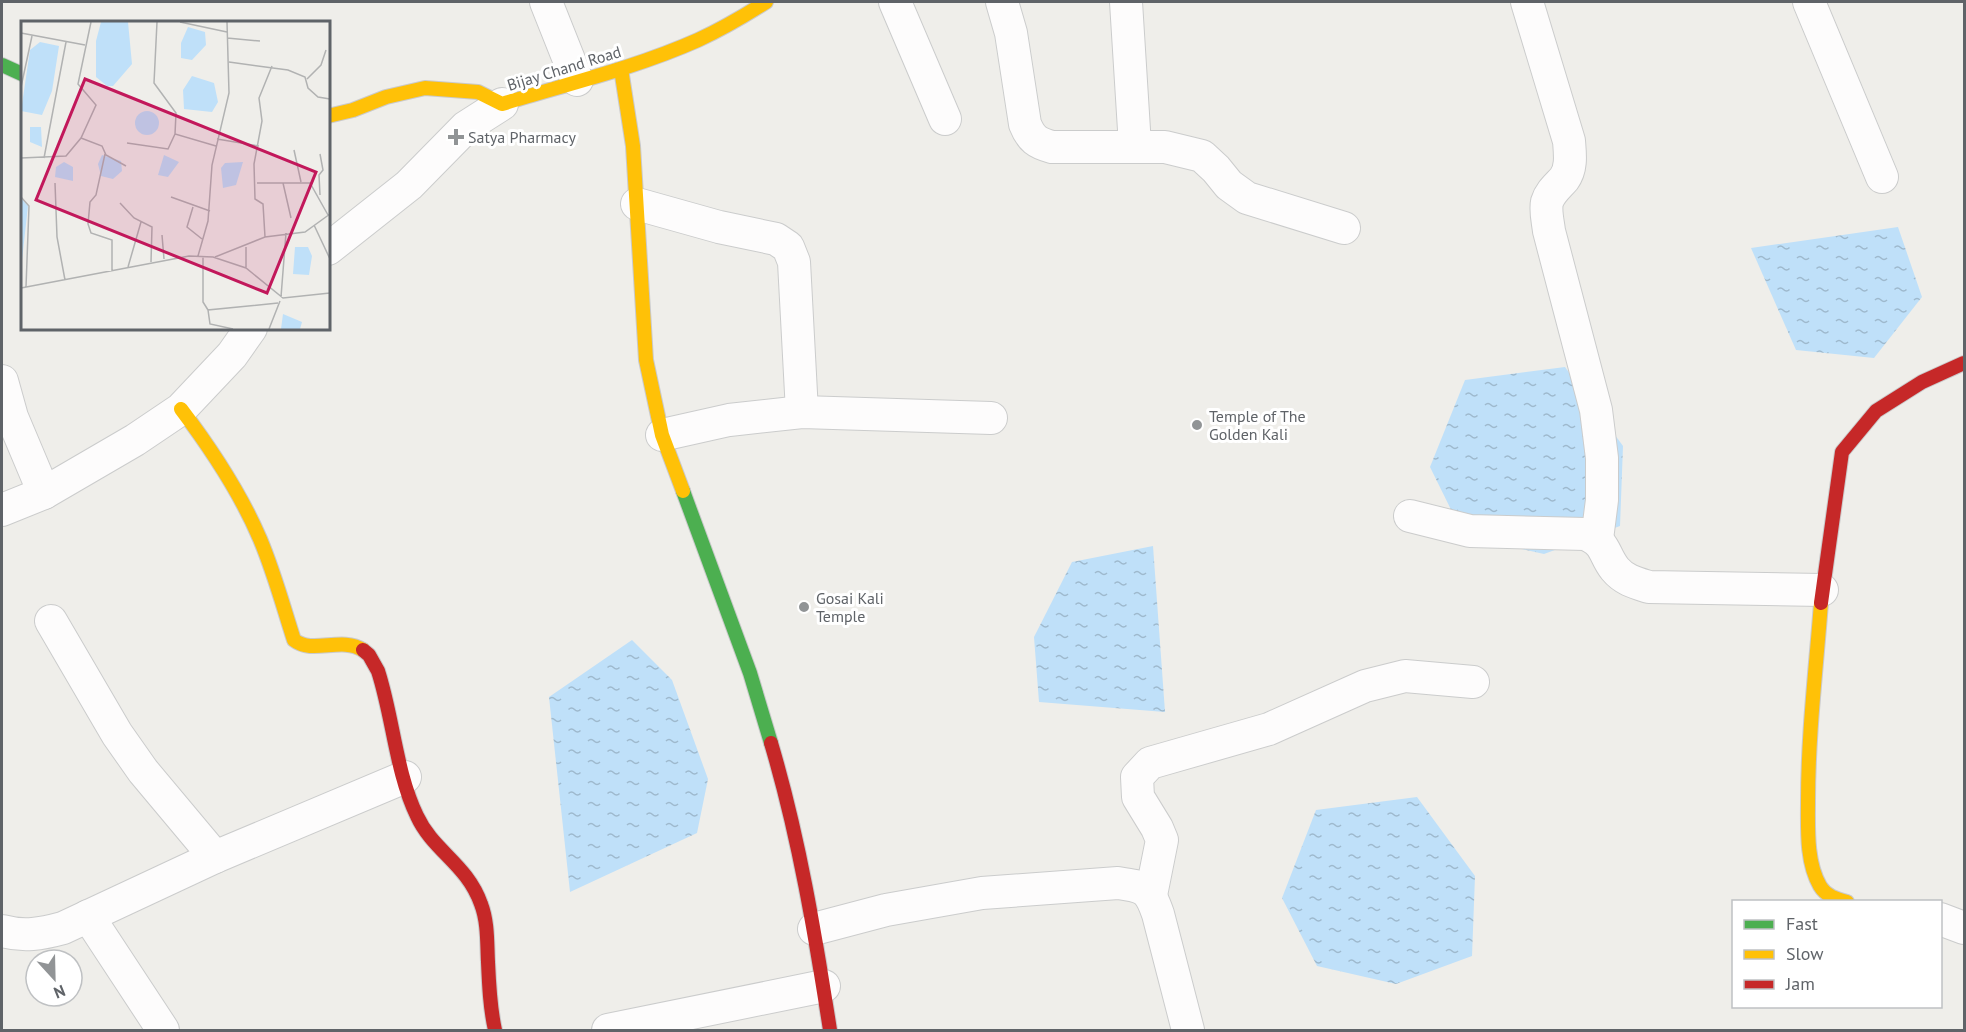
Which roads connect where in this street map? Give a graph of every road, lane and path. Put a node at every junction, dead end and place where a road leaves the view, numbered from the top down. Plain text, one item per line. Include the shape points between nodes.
1 (546, 2) edge
2 (766, 2) edge
3 (895, 2) edge
4 (1002, 2) edge
5 (1126, 2) edge
6 (1527, 2) edge
7 (1809, 2) edge
8 (2, 65) edge
9 (621, 69) junction
10 (21, 74) edge
11 (578, 80) junction
12 (502, 104) junction
13 (330, 116) edge
14 (945, 119) dead end
15 (1135, 146) junction
16 (1882, 177) dead end
17 (637, 204) junction
18 (1344, 228) dead end
19 (330, 247) edge
20 (250, 330) edge
21 (1965, 363) edge
22 (2, 381) edge
23 (181, 409) junction
24 (802, 412) junction
25 (991, 418) dead end
26 (662, 435) junction
27 (44, 493) junction
28 (2, 510) edge
29 (1410, 516) dead end
30 (1598, 539) junction
31 (1822, 590) junction
32 (51, 621) dead end
33 (1473, 682) dead end
34 (405, 777) junction
35 (215, 857) junction
36 (1151, 895) junction
37 (1840, 900) edge
38 (88, 916) junction
39 (1942, 919) edge
40 (1965, 928) edge
41 (814, 929) junction
42 (2, 931) edge
43 (824, 986) junction
44 (163, 1030) edge
45 (495, 1030) edge
46 (608, 1030) edge
47 (830, 1030) edge
48 (1188, 1030) edge

1 - 11 street
2 - 9 street, Bijay Chand Road via 688,45
3 - 14 street
4 - 15 street via 1030,135 1038,143 1052,147
5 - 15 street
6 - 30 street via 1569,141 1571,160 1566,177 1547,202 1547,216 1596,410 1602,469
7 - 16 street
8 - 10 street
9 - 11 street, Bijay Chand Road
9 - 17 street
11 - 12 street, Bijay Chand Road
12 - 13 street, Bijay Chand Road via 478,92 425,88
12 - 19 street via 466,127 409,185
15 - 18 street via 1165,147 1202,156 1246,198
17 - 24 street via 776,239 788,247 794,262
17 - 26 street via 646,360
20 - 23 street via 232,355
21 - 31 street via 1922,382 1876,411 1842,452
22 - 27 street via 12,417
23 - 27 street
23 - 34 street via 227,474 255,527 294,640 304,647 336,643 360,646 371,658 381,682
24 - 25 street
24 - 26 street via 729,420
26 - 41 street via 750,673 781,776
27 - 28 street
29 - 30 street via 1470,531 1585,534
30 - 31 street via 1615,569 1628,580 1649,587
31 - 37 street via 1808,761 1808,837 1821,888
32 - 35 street via 117,734
33 - 36 street via 1405,676 1365,686 1269,729 1150,763 1137,777 1138,797 1162,840
34 - 35 street
34 - 45 street via 413,809 426,834 466,874 481,904 488,932
35 - 38 street
36 - 41 street via 1139,886 1118,883 982,893 886,910
36 - 48 street
38 - 42 street via 39,935
38 - 44 street
39 - 40 street
41 - 43 street
43 - 46 street
43 - 47 street

